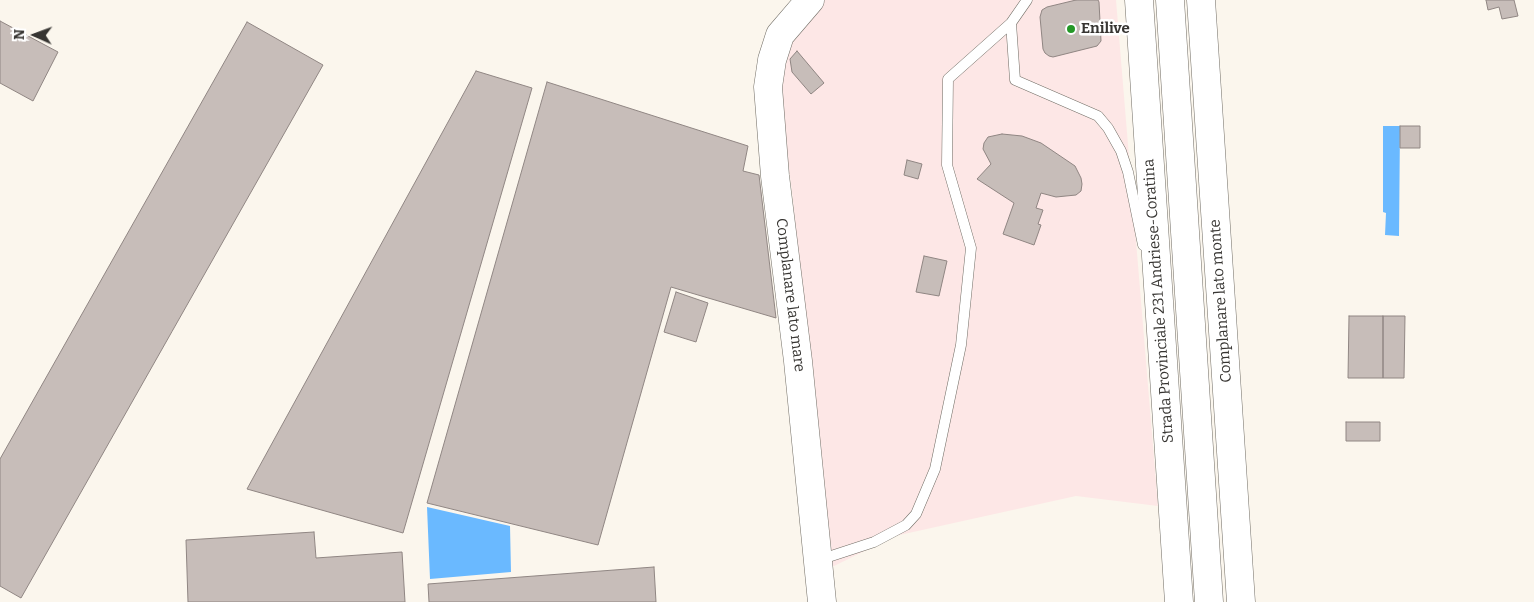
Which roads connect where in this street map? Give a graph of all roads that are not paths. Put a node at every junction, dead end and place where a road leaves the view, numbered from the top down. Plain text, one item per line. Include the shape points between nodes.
1 (810, 0) edge
2 (1026, 0) edge
3 (1139, 0) edge
4 (1170, 0) edge
5 (1202, 0) edge
6 (1011, 23) junction
7 (1163, 355) junction
8 (819, 560) junction
9 (822, 602) edge
10 (1179, 602) edge
11 (1209, 602) edge
12 (1241, 602) edge

1 - 8 main road, Complanare lato mare via 780,35 768,87 775,176
2 - 6 lane
3 - 7 main road, Strada Provinciale 231 Andriese-Coratina
4 - 11 main road, Strada Provinciale 231 Andriese-Coratina
5 - 12 main road, Complanare lato monte
6 - 7 lane via 1015,80 1098,116 1116,140 1132,184
6 - 8 lane via 948,79 947,165 970,248 961,345 935,469 916,514 906,525 874,542
7 - 10 main road, Strada Provinciale 231 Andriese-Coratina
8 - 9 main road, Complanare lato mare

